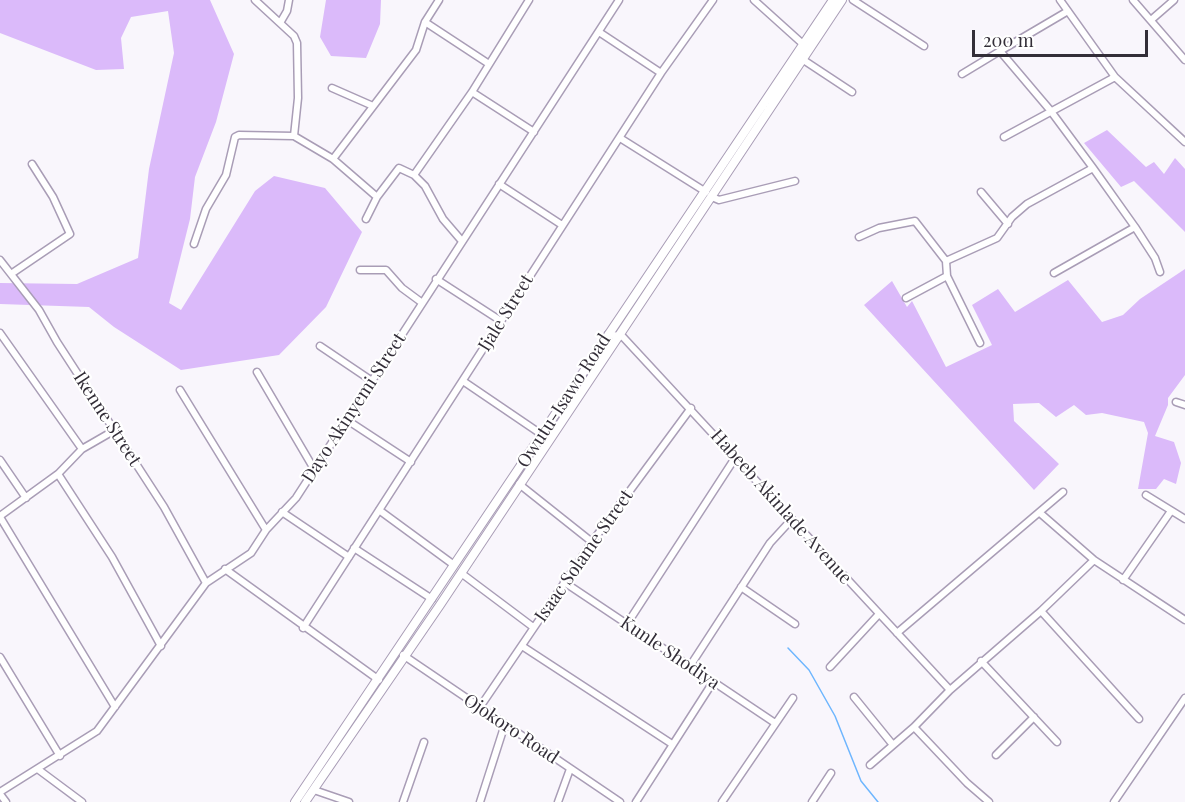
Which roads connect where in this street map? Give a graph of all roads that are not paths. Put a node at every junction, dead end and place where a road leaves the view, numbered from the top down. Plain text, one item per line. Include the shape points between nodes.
1 (255, 0) edge
2 (289, 0) edge
3 (439, 0) edge
4 (529, 0) edge
5 (619, 0) edge
6 (713, 0) edge
7 (754, 0) edge
8 (833, 0) edge
9 (842, 0) edge
10 (853, 0) edge
11 (1060, 0) edge
12 (1133, 0) edge
13 (1174, 0) edge
14 (1068, 11) junction
15 (1151, 20) junction
16 (425, 22) junction
17 (280, 23) junction
18 (599, 32) junction
19 (804, 45) junction
20 (924, 46) dead end
21 (1000, 51) junction
22 (802, 59) junction
23 (1185, 60) edge
24 (489, 64) junction
25 (661, 73) junction
26 (962, 74) dead end
27 (1115, 77) junction
28 (332, 88) dead end
29 (472, 92) junction
30 (852, 92) dead end
31 (373, 106) junction
32 (1050, 110) junction
33 (534, 132) junction
34 (294, 136) junction
35 (1004, 137) dead end
36 (620, 138) junction
37 (1184, 140) edge
38 (333, 159) junction
39 (32, 164) dead end
40 (1093, 168) junction
41 (414, 175) junction
42 (795, 181) dead end
43 (499, 184) junction
44 (981, 192) dead end
45 (709, 194) junction
46 (377, 197) junction
47 (366, 219) dead end
48 (1008, 224) junction
49 (562, 225) junction
50 (1135, 227) junction
51 (859, 237) dead end
52 (461, 240) junction
53 (194, 244) dead end
54 (0, 260) edge
55 (946, 261) junction
56 (360, 270) dead end
57 (1160, 272) dead end
58 (1054, 273) dead end
59 (11, 274) junction
60 (947, 276) junction
61 (436, 279) junction
62 (906, 298) dead end
63 (421, 302) junction
64 (501, 321) junction
65 (0, 333) edge
66 (608, 334) junction
67 (618, 336) junction
68 (980, 343) dead end
69 (320, 346) dead end
70 (257, 372) dead end
71 (372, 381) junction
72 (463, 381) junction
73 (180, 390) dead end
74 (1176, 402) dead end
75 (1185, 405) edge
76 (692, 408) junction
77 (347, 420) junction
78 (115, 430) junction
79 (541, 434) junction
80 (82, 449) junction
81 (735, 458) junction
82 (0, 460) edge
83 (411, 462) junction
84 (315, 470) junction
85 (58, 474) junction
86 (519, 484) junction
87 (1062, 492) dead end
88 (1146, 495) dead end
89 (26, 498) junction
90 (379, 510) junction
91 (1171, 511) junction
92 (282, 512) junction
93 (1040, 513) junction
94 (0, 517) edge
95 (792, 519) junction
96 (1185, 519) edge
97 (266, 530) junction
98 (592, 542) junction
99 (354, 548) junction
100 (349, 557) junction
101 (1094, 560) junction
102 (454, 565) junction
103 (225, 569) junction
104 (461, 573) junction
105 (1124, 580) junction
106 (564, 582) junction
107 (206, 584) junction
108 (741, 587) junction
109 (432, 599) junction
110 (1041, 611) junction
111 (879, 614) junction
112 (1185, 620) edge
113 (627, 624) junction
114 (795, 624) dead end
115 (533, 627) junction
116 (303, 628) junction
117 (897, 633) junction
118 (161, 646) junction
119 (522, 646) junction
120 (403, 655) junction
121 (0, 657) edge
122 (981, 661) junction
123 (2, 666) edge
124 (690, 666) junction
125 (830, 667) dead end
126 (379, 680) junction
127 (713, 682) junction
128 (950, 690) junction
129 (854, 697) dead end
130 (793, 698) dead end
131 (1185, 698) edge
132 (115, 707) junction
133 (480, 707) junction
134 (1034, 717) junction
135 (1139, 719) dead end
136 (775, 723) junction
137 (505, 724) junction
138 (915, 727) junction
139 (424, 742) dead end
140 (1057, 742) dead end
141 (672, 744) junction
142 (893, 745) junction
143 (996, 754) dead end
144 (60, 756) junction
145 (870, 765) dead end
146 (570, 769) junction
147 (39, 770) junction
148 (831, 773) dead end
149 (314, 790) junction
150 (0, 793) edge
151 (6, 802) edge
152 (82, 802) edge
153 (295, 802) edge
154 (305, 802) edge
155 (349, 802) edge
156 (403, 802) edge
157 (480, 802) edge
158 (558, 802) edge
159 (620, 802) edge
160 (636, 802) edge
161 (722, 802) edge
162 (812, 802) edge
163 (989, 802) edge
164 (1114, 802) edge

1 - 17 street
2 - 17 street
3 - 16 street
4 - 24 street
5 - 18 street, Dayo Akinyemi Street
6 - 25 street, Ijale Street
7 - 19 street
8 - 19 street, Owutu-Isawo Road
9 - 22 street, Owutu-Isawo Road
10 - 20 street
11 - 14 street
12 - 15 street
13 - 15 street
14 - 21 street
14 - 27 street
15 - 23 street
16 - 24 street
16 - 31 street via 416,50
17 - 34 street via 294,36 298,50
18 - 25 street
18 - 33 street, Dayo Akinyemi Street
19 - 45 street, Owutu-Isawo Road
21 - 26 street
21 - 32 street
22 - 30 street
22 - 45 street, Owutu-Isawo Road
24 - 29 street
25 - 36 street, Ijale Street
27 - 32 street
27 - 37 street
28 - 31 street
29 - 33 street
29 - 41 street
31 - 38 street
32 - 35 street
32 - 40 street
33 - 43 street, Dayo Akinyemi Street
34 - 38 street
34 - 53 street via 235,137 226,175 206,209
36 - 45 street
36 - 49 street, Ijale Street
38 - 46 street
39 - 59 street via 70,234
40 - 48 street via 1027,204
40 - 50 street
41 - 46 street via 399,168
41 - 52 street
42 - 45 street via 719,200
43 - 49 street
43 - 52 street, Dayo Akinyemi Street
44 - 48 street
45 - 66 street, Owutu-Isawo Road
45 - 67 street, Owutu-Isawo Road
46 - 47 street
48 - 55 street via 997,238
49 - 64 street, Ijale Street
50 - 57 street
50 - 58 street
51 - 55 street via 912,220
52 - 61 street, Dayo Akinyemi Street
54 - 59 street, Ikenne Street
55 - 60 street
56 - 63 street via 386,270
59 - 78 street, Ikenne Street via 39,310
60 - 62 street
60 - 68 street
61 - 63 street, Dayo Akinyemi Street
61 - 64 street
63 - 71 street, Dayo Akinyemi Street
64 - 72 street, Ijale Street
65 - 80 street
66 - 67 street, Habeeb Akinlade Avenue
66 - 79 street, Owutu-Isawo Road
67 - 76 street, Habeeb Akinlade Avenue
67 - 86 street, Owutu-Isawo Road
69 - 71 street
70 - 84 street
71 - 77 street, Dayo Akinyemi Street
72 - 79 street
72 - 83 street, Ijale Street
73 - 97 street
74 - 75 street
76 - 81 street, Habeeb Akinlade Avenue
76 - 98 street, Isaac Solame Street
77 - 83 street
77 - 84 street, Dayo Akinyemi Street
78 - 80 street
78 - 107 street, Ikenne Street via 164,507
79 - 102 street, Owutu-Isawo Road
80 - 85 street
81 - 95 street, Habeeb Akinlade Avenue
81 - 113 street
82 - 89 street
83 - 90 street, Ijale Street
84 - 92 street, Dayo Akinyemi Street
85 - 89 street
85 - 118 street
86 - 98 street
86 - 104 street, Owutu-Isawo Road
87 - 93 street
88 - 91 street
89 - 94 street
90 - 99 street, Ijale Street
90 - 102 street
91 - 96 street
91 - 105 street
92 - 97 street, Dayo Akinyemi Street
92 - 100 street
93 - 101 street
93 - 117 street
94 - 132 street
95 - 108 street via 770,543
95 - 111 street, Habeeb Akinlade Avenue
97 - 103 street, Dayo Akinyemi Street via 251,553
98 - 106 street, Isaac Solame Street
99 - 100 street, Ijale Street
99 - 109 street
100 - 116 street, Ijale Street
101 - 105 street
101 - 110 street
102 - 109 street, Owutu-Isawo Road
103 - 107 street, Dayo Akinyemi Street
103 - 116 street
104 - 115 street
104 - 120 street, Owutu-Isawo Road
105 - 112 street
106 - 113 street, Kunle Shodiya
106 - 115 street, Isaac Solame Street
107 - 118 street, Dayo Akinyemi Street
108 - 114 street
108 - 124 street
109 - 126 street, Owutu-Isawo Road
110 - 122 street
110 - 135 street
111 - 117 street, Habeeb Akinlade Avenue
111 - 125 street
113 - 124 street, Kunle Shodiya
115 - 119 street, Isaac Solame Street
116 - 126 street
117 - 128 street, Habeeb Akinlade Avenue
118 - 132 street, Dayo Akinyemi Street
119 - 133 street, Isaac Solame Street
119 - 141 street
120 - 133 street, Ojokoro Road
120 - 149 street, Owutu-Isawo Road
121 - 123 street
122 - 128 street
122 - 134 street
123 - 144 street
124 - 127 street, Kunle Shodiya
126 - 153 street, Owutu-Isawo Road
127 - 136 street, Kunle Shodiya
127 - 141 street
128 - 138 street
129 - 142 street
130 - 136 street
131 - 164 street
132 - 144 street, Dayo Akinyemi Street via 96,731
133 - 137 street, Ojokoro Road
134 - 140 street
134 - 143 street
136 - 161 street
137 - 146 street, Ojokoro Road
137 - 157 street
138 - 142 street
138 - 163 street
139 - 156 street
141 - 160 street
142 - 145 street
144 - 147 street, Dayo Akinyemi Street
146 - 158 street
146 - 159 street, Ojokoro Road
147 - 150 street, Dayo Akinyemi Street
147 - 152 street
148 - 162 street
149 - 154 street, Owutu-Isawo Road
149 - 155 street
150 - 151 street

